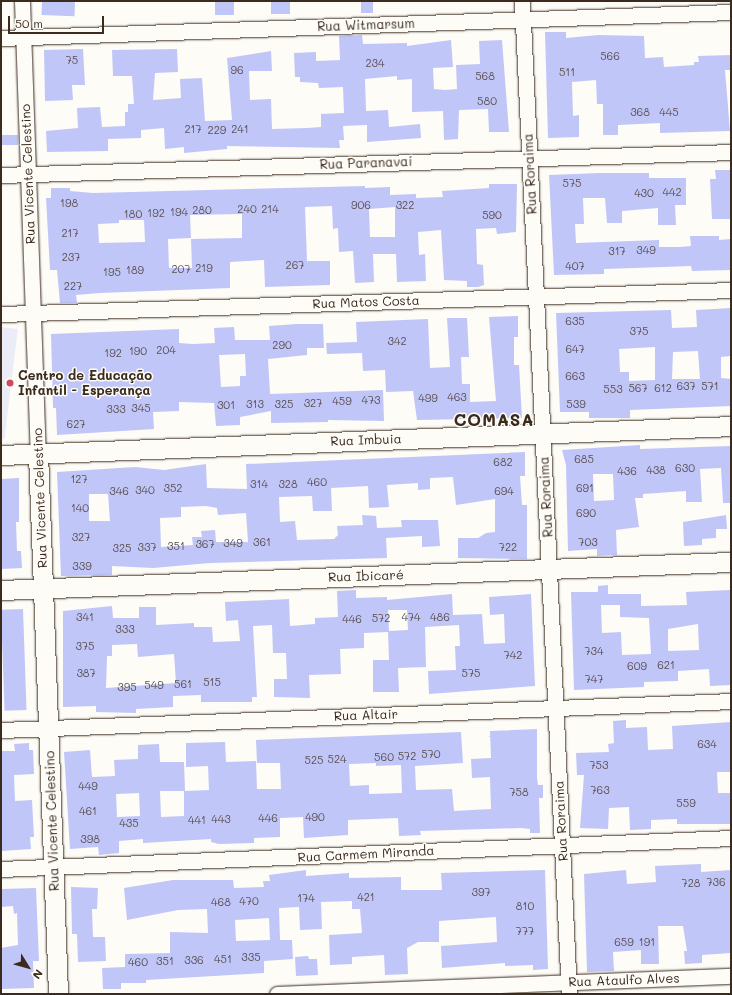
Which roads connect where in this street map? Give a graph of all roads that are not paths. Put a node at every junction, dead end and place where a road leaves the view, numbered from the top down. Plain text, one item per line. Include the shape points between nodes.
1 (22, 1) edge
2 (522, 1) edge
3 (731, 12) edge
4 (523, 20) junction
5 (23, 37) junction
6 (1, 38) edge
7 (731, 152) edge
8 (529, 158) junction
9 (28, 174) junction
10 (1, 175) edge
11 (731, 290) edge
12 (536, 296) junction
13 (1, 314) edge
14 (33, 314) junction
15 (731, 426) edge
16 (543, 433) junction
17 (38, 453) junction
18 (1, 454) edge
19 (731, 562) edge
20 (549, 569) junction
21 (43, 588) junction
22 (1, 590) edge
23 (731, 701) edge
24 (556, 708) junction
25 (48, 728) junction
26 (1, 730) edge
27 (731, 838) edge
28 (562, 845) junction
29 (54, 868) junction
30 (1, 869) edge
31 (731, 976) edge
32 (569, 988) edge
33 (58, 994) edge
34 (277, 994) edge

1 - 5 street, Rua Vicente Celestino
2 - 4 street, Rua Roraima
3 - 4 street, Rua Witmarsum
4 - 5 street, Rua Witmarsum
4 - 8 street, Rua Roraima
5 - 6 street, Rua Witmarsum
5 - 9 street, Rua Vicente Celestino
7 - 8 street, Rua Paranavaí
8 - 9 street, Rua Paranavaí
8 - 12 street, Rua Roraima
9 - 10 street, Rua Paranavaí
9 - 14 street, Rua Vicente Celestino
11 - 12 street, Rua Matos Costa
12 - 14 street, Rua Matos Costa
12 - 16 street, Rua Roraima
13 - 14 street, Rua Matos Costa
14 - 17 street, Rua Vicente Celestino
15 - 16 street, Rua Imbuia
16 - 17 street, Rua Imbuia
16 - 20 street, Rua Roraima
17 - 18 street, Rua Imbuia
17 - 21 street, Rua Vicente Celestino
19 - 20 street, Rua Ibicaré
20 - 21 street, Rua Ibicaré
20 - 24 street, Rua Roraima
21 - 22 street, Rua Ibicaré
21 - 25 street, Rua Vicente Celestino
23 - 24 street, Rua Altair
24 - 25 street, Rua Altair
24 - 28 street, Rua Roraima
25 - 26 street, Rua Altair
25 - 29 street, Rua Vicente Celestino
27 - 28 street, Rua Carmem Miranda
28 - 29 street, Rua Carmem Miranda
28 - 32 street, Rua Roraima
29 - 30 street, Rua Carmem Miranda
29 - 33 street, Rua Vicente Celestino
31 - 32 street, Rua Ataulfo Alves
32 - 34 street, Rua Ataulfo Alves

